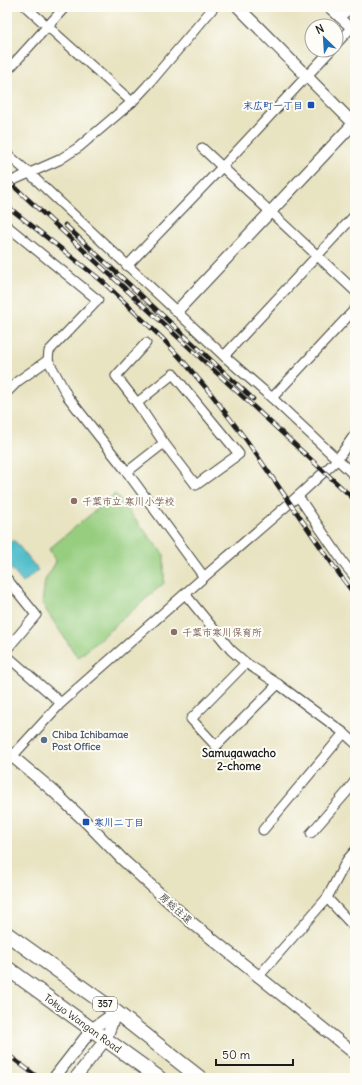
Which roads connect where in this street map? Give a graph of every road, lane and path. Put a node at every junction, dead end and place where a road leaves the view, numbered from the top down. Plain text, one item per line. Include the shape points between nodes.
1 (26, 7) edge
2 (65, 7) edge
3 (214, 7) edge
4 (238, 7) edge
5 (328, 7) edge
6 (353, 7) edge
7 (339, 17) joint
8 (344, 22) edge
9 (47, 26) junction
10 (344, 35) edge
11 (323, 58) edge
12 (7, 71) edge
13 (306, 76) junction
14 (132, 102) junction
15 (354, 123) edge
16 (202, 148) dead end
17 (7, 154) edge
18 (222, 167) junction
19 (29, 173) junction
20 (7, 183) edge
21 (270, 212) junction
22 (355, 215) edge
23 (7, 226) edge
24 (317, 255) junction
25 (127, 266) junction
26 (355, 291) edge
27 (355, 309) edge
28 (177, 311) junction
29 (146, 343) dead end
30 (224, 356) junction
31 (48, 360) junction
32 (7, 392) edge
33 (272, 398) junction
34 (137, 403) junction
35 (355, 434) edge
36 (164, 443) junction
37 (337, 460) junction
38 (127, 472) junction
39 (355, 476) edge
40 (298, 496) junction
41 (204, 577) junction
42 (355, 577) edge
43 (7, 579) edge
44 (185, 594) junction
45 (7, 649) edge
46 (7, 656) edge
47 (246, 663) junction
48 (278, 684) junction
49 (61, 703) junction
50 (344, 733) junction
51 (355, 743) edge
52 (9, 757) edge
53 (355, 781) edge
54 (263, 830) dead end
55 (311, 833) dead end
56 (355, 851) edge
57 (327, 898) junction
58 (355, 925) edge
59 (7, 934) edge
60 (7, 968) edge
61 (258, 977) junction
62 (116, 1012) junction
63 (92, 1029) junction
64 (106, 1039) junction
65 (355, 1054) edge
66 (54, 1078) edge
67 (76, 1078) edge
68 (159, 1078) edge
69 (200, 1078) edge

1 - 9 street
2 - 9 street
3 - 14 street
4 - 13 street
5 - 7 street
6 - 7 street
8 - 10 street via 351,28
9 - 12 street
9 - 14 street
11 - 13 street
13 - 15 street
13 - 18 street
14 - 19 street via 79,147 59,160
15 - 21 street
16 - 18 street
17 - 19 street
18 - 21 street
18 - 25 street
19 - 20 street
19 - 25 street
21 - 24 street
21 - 28 street
22 - 24 street
23 - 31 street via 98,300 49,351
24 - 26 street
24 - 30 street
25 - 28 street
27 - 33 street
28 - 30 street
29 - 34 street via 116,376
30 - 33 street
31 - 32 street
31 - 38 street via 68,397
33 - 37 street
34 - 36 street
34 - 36 street via 173,374 239,454 196,485
35 - 37 street
36 - 38 street
37 - 39 street
37 - 40 street
38 - 41 street
40 - 41 street
40 - 42 street
41 - 44 street
43 - 45 street via 36,614
44 - 47 street via 231,650
44 - 49 street
46 - 49 street
47 - 48 street
47 - 48 street via 191,719 216,746
48 - 50 street
49 - 52 street
50 - 51 street
50 - 54 street
52 - 61 street, 房総往還 via 81,817 123,860 191,922
53 - 55 street
56 - 57 street via 347,860
57 - 58 street via 353,926
57 - 61 street
59 - 62 highway, 357
60 - 63 highway, Tokyo Wangan Road
61 - 65 street, 房総往還
62 - 63 street
62 - 64 street
62 - 69 highway, 357
63 - 64 highway, Tokyo Wangan Road
63 - 66 street
64 - 67 street
64 - 68 highway, Tokyo Wangan Road

